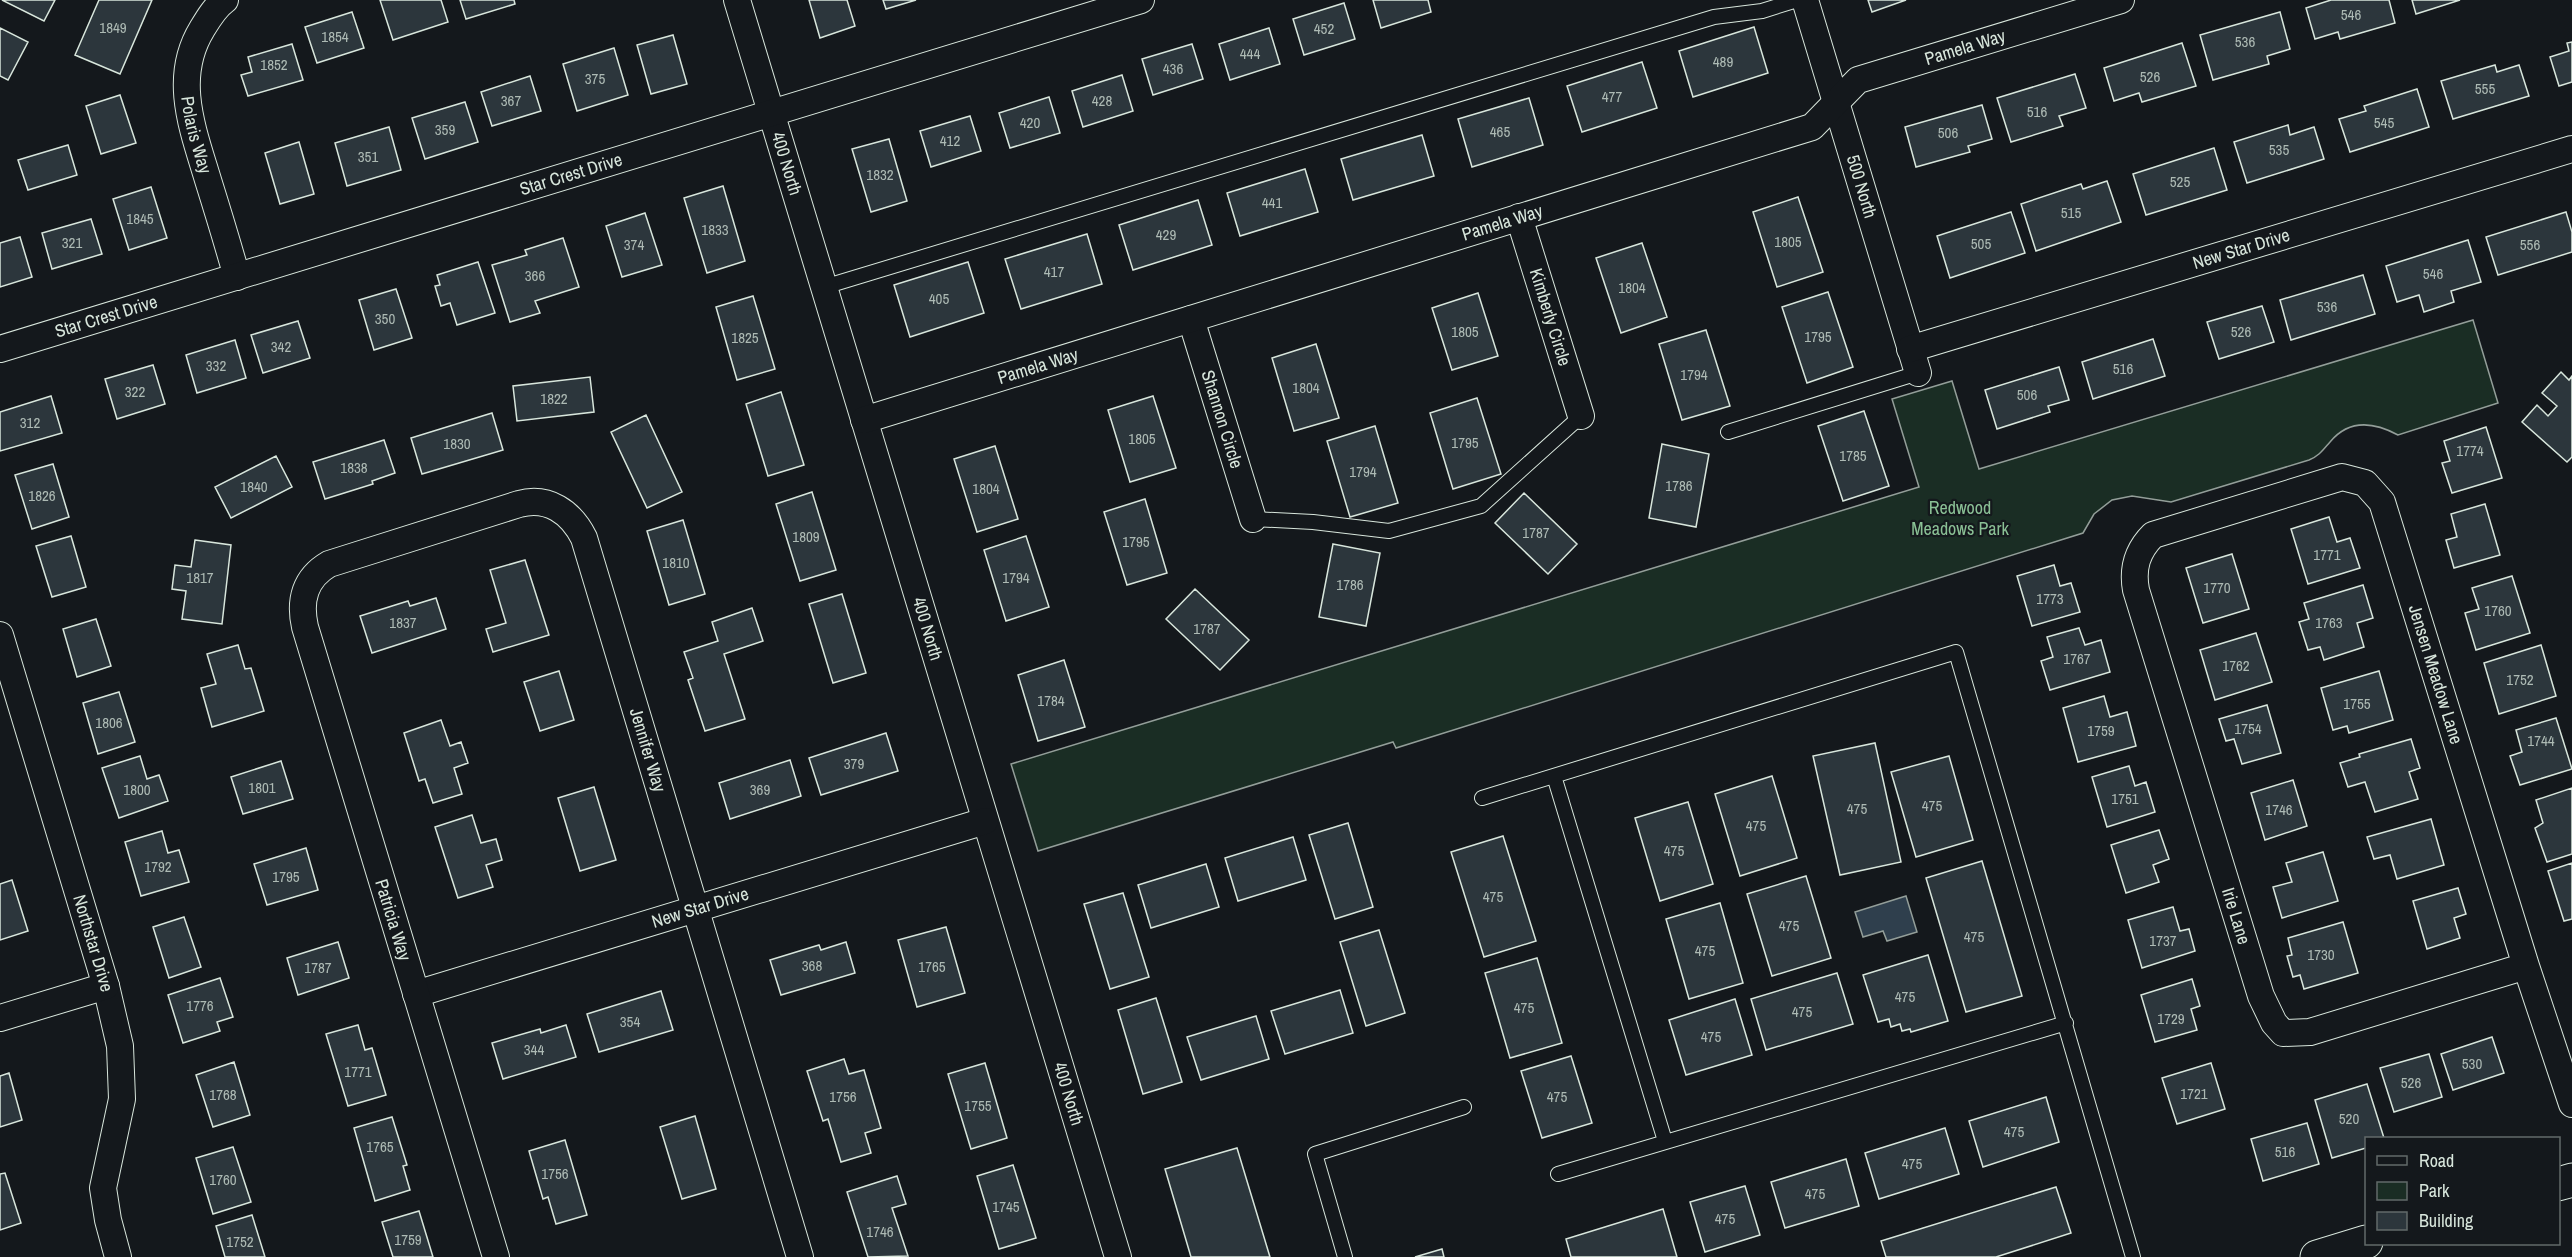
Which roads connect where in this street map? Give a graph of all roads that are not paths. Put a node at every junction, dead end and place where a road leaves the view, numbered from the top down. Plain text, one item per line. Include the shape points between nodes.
1 (225, 0) edge
2 (737, 0) edge
3 (1141, 0) edge
4 (1797, 0) edge
5 (1805, 0) edge
6 (2121, 0) edge
7 (1835, 101) junction
8 (771, 113) junction
9 (2572, 149) edge
10 (1519, 217) junction
11 (237, 277) junction
12 (824, 287) junction
13 (1191, 319) junction
14 (0, 349) edge
15 (1914, 361) junction
16 (1581, 416) joint
17 (864, 420) junction
18 (1728, 432) dead end
19 (1253, 519) joint
20 (2139, 552) joint
21 (309, 582) joint
22 (0, 635) edge
23 (1554, 776) junction
24 (1482, 798) dead end
25 (985, 820) junction
26 (695, 909) junction
27 (2526, 966) junction
28 (106, 986) junction
29 (416, 994) junction
30 (0, 1018) edge
31 (2066, 1023) junction
32 (2572, 1104) edge
33 (1464, 1107) dead end
34 (1665, 1141) junction
35 (1558, 1174) dead end
36 (2371, 1245) edge
37 (118, 1257) edge
38 (496, 1257) edge
39 (800, 1257) edge
40 (1118, 1257) edge
41 (1345, 1257) edge
42 (2133, 1257) edge
43 (2317, 1257) edge

1 - 11 street, Polaris Way via 196,38 186,81 191,124
2 - 8 street, 400 North
3 - 8 street, Star Crest Drive
4 - 12 lane via 1714,17
5 - 7 street, 500 North
6 - 7 street, Pamela Way via 1858,80
7 - 10 street, Pamela Way via 1812,127
7 - 15 street, 500 North
8 - 11 street, Star Crest Drive
8 - 12 street, 400 North
9 - 15 street, New Star Drive
10 - 13 street, Pamela Way
10 - 16 street, Kimberly Circle
11 - 14 street, Star Crest Drive
12 - 17 street, 400 North
13 - 17 street, Pamela Way
13 - 19 street, Shannon Circle
15 - 18 lane
16 - 19 lane via 1481,506 1389,531
17 - 25 street, 400 North
20 - 27 street, Jensen Meadow Lane via 2153,535 2166,529 2330,479 2355,478 2374,491 2388,516
20 - 27 street, Irie Lane via 2134,577 2136,590 2261,996 2283,1033 2316,1030
21 - 26 street, Jennifer Way via 321,568 337,560 519,504 541,502 562,510 584,538
21 - 29 street, Patricia Way via 302,604 304,627
22 - 28 street, Northstar Drive
23 - 24 lane
23 - 31 lane via 1956,652
23 - 34 lane
25 - 26 street, New Star Drive
25 - 40 street, 400 North
26 - 29 street, New Star Drive
26 - 39 street, Jennifer Way
27 - 32 street, Jensen Meadow Lane
28 - 30 street
28 - 37 street, Northstar Drive via 123,1073 119,1114 103,1188
29 - 38 street, Patricia Way
31 - 34 lane
31 - 42 lane
33 - 41 lane via 1315,1154
34 - 35 lane
36 - 43 main road

